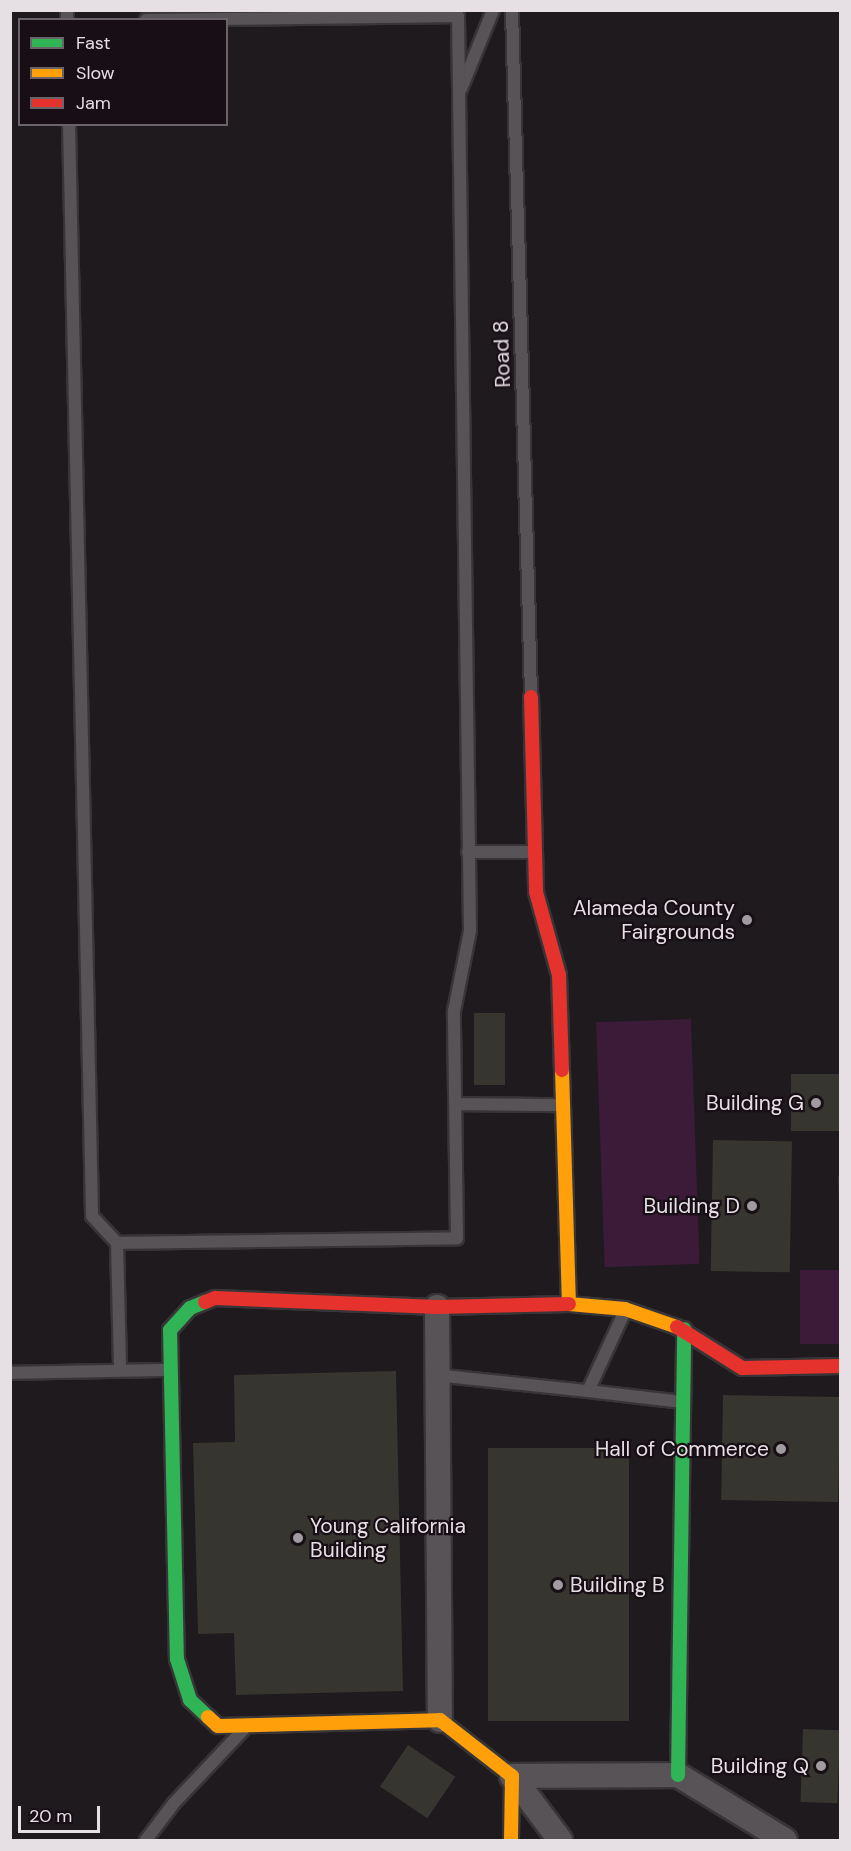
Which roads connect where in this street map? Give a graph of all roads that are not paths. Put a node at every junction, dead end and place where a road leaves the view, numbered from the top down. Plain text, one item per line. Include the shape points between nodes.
1 (493, 10) edge
2 (512, 10) edge
3 (228, 19) edge
4 (458, 95) junction
5 (69, 126) edge
6 (531, 697) joint
7 (468, 852) junction
8 (535, 852) junction
9 (457, 1104) junction
10 (561, 1105) junction
11 (117, 1243) junction
12 (569, 1304) junction
13 (437, 1307) junction
14 (626, 1310) junction
15 (684, 1329) junction
16 (840, 1366) edge
17 (120, 1370) junction
18 (171, 1370) junction
19 (10, 1373) edge
20 (435, 1375) junction
21 (588, 1391) junction
22 (682, 1402) junction
23 (440, 1720) junction
24 (248, 1725) junction
25 (678, 1775) junction
26 (512, 1776) junction
27 (146, 1840) edge
28 (511, 1840) edge
29 (560, 1840) edge
30 (785, 1840) edge

1 - 4 lane
2 - 6 lane, Road 8
3 - 4 lane via 458,16
4 - 7 lane
5 - 11 lane via 92,1216
6 - 8 street
7 - 8 lane
7 - 9 lane via 470,931 454,1011
8 - 10 street via 536,892 559,975
9 - 10 lane
9 - 11 lane via 457,1238
10 - 12 street
11 - 17 lane
12 - 13 street
12 - 14 street
13 - 18 street via 215,1298 190,1308 170,1330
13 - 20 street
14 - 15 street
14 - 21 lane
15 - 16 street via 742,1368
15 - 22 street
17 - 18 lane
17 - 19 lane
18 - 24 street via 177,1659 190,1700 218,1726
20 - 21 lane
20 - 23 street
21 - 22 lane
22 - 25 street
23 - 24 street
23 - 26 street
24 - 27 lane via 174,1803
25 - 26 street
25 - 30 street
26 - 28 street
26 - 29 street

